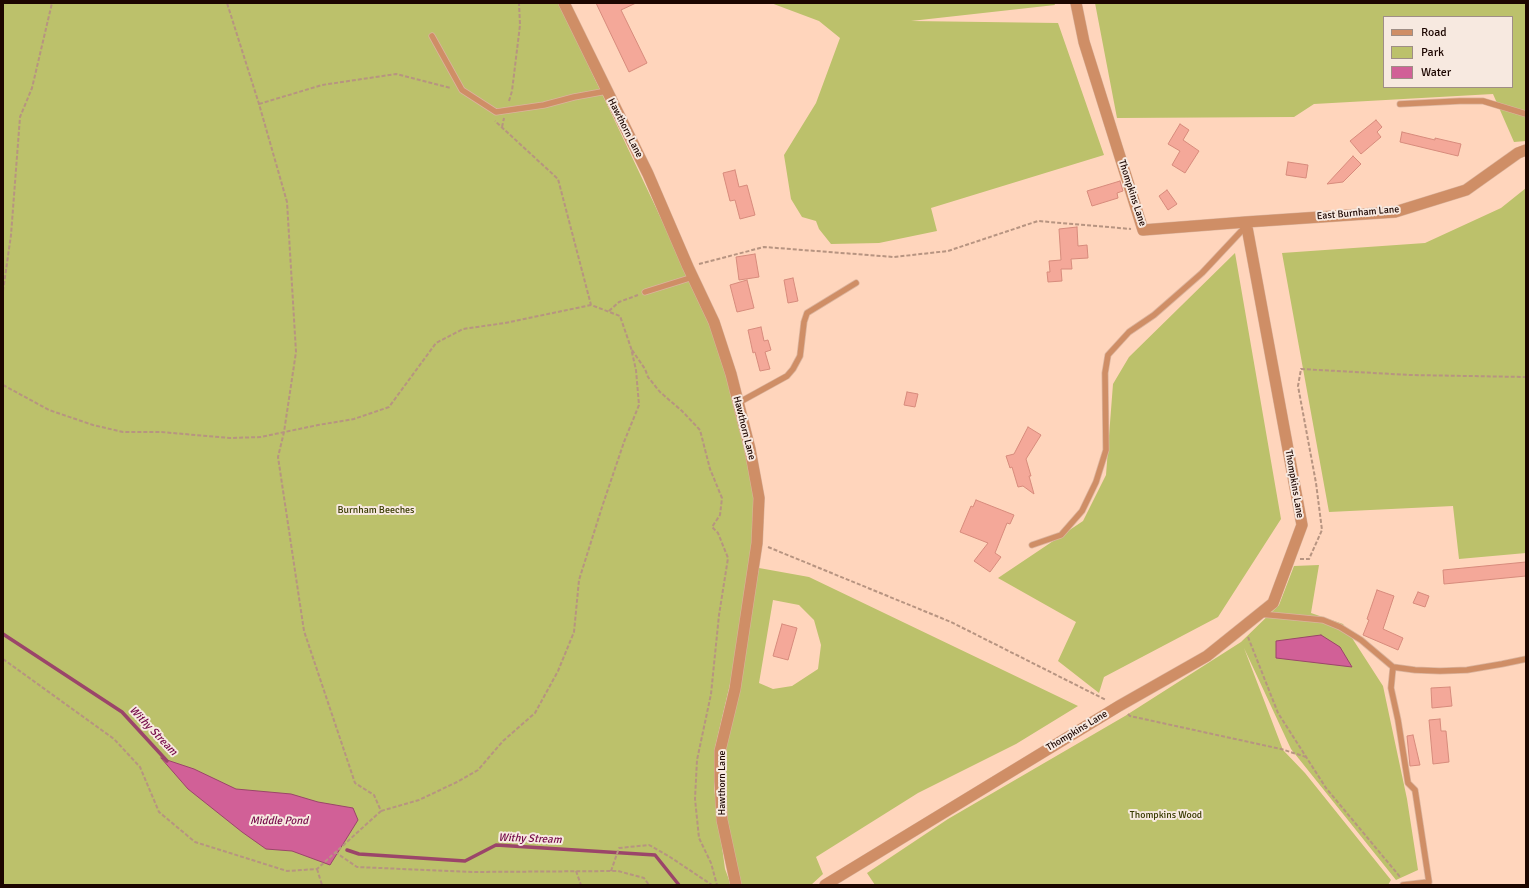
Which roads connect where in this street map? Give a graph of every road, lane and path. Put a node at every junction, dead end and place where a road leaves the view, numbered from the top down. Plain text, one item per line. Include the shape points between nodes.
1 (52, 3) edge
2 (227, 3) edge
3 (518, 3) edge
4 (564, 3) edge
5 (1076, 3) edge
6 (432, 36) dead end
7 (462, 90) junction
8 (607, 91) junction
9 (259, 104) junction
10 (1400, 104) dead end
11 (507, 110) junction
12 (1526, 114) edge
13 (490, 116) dead end
14 (502, 127) junction
15 (1526, 150) edge
16 (1246, 223) junction
17 (1142, 230) junction
18 (691, 272) junction
19 (856, 283) dead end
20 (3, 291) edge
21 (645, 292) joint
22 (591, 305) junction
23 (609, 311) junction
24 (631, 348) junction
25 (1526, 377) edge
26 (3, 385) edge
27 (737, 403) junction
28 (284, 432) junction
29 (757, 543) junction
30 (1032, 545) dead end
31 (1289, 558) junction
32 (1260, 614) junction
33 (1244, 626) junction
34 (3, 659) edge
35 (1526, 659) edge
36 (1393, 667) junction
37 (1119, 706) junction
38 (1130, 716) dead end
39 (1306, 757) junction
40 (381, 811) junction
41 (335, 852) junction
42 (317, 869) junction
43 (576, 871) junction
44 (611, 871) junction
45 (1430, 883) edge
46 (1407, 884) edge
47 (322, 885) edge
48 (581, 885) edge
49 (649, 885) edge
50 (712, 885) edge
51 (717, 885) edge
52 (736, 885) edge
53 (825, 885) edge
54 (1403, 885) edge

1 - 20 path via 32,88 20,117 11,235
2 - 9 path
3 - 11 path via 519,32 512,91
4 - 8 street, Hawthorn Lane
5 - 17 street, Thompkins Lane via 1084,42
6 - 7 lane
7 - 9 path via 396,74 322,85
7 - 11 lane via 496,112
8 - 11 lane via 544,106
8 - 18 street, Hawthorn Lane via 648,174
9 - 28 path via 286,202 296,352
10 - 12 lane via 1479,101
11 - 14 path
13 - 14 path
14 - 22 path via 558,179
15 - 16 street, East Burnham Lane via 1466,190 1395,212
16 - 17 street, Thompkins Lane
16 - 30 lane via 1202,273 1129,332 1108,355 1105,373 1106,450 1096,482 1082,511 1061,535
16 - 31 street, Thompkins Lane via 1302,525
17 - 18 path via 1038,221 948,251 894,257 764,247
18 - 21 lane
18 - 27 street, Hawthorn Lane via 714,322 731,374
19 - 27 lane via 807,313 800,356 787,376
21 - 23 path via 619,302
22 - 23 path
22 - 28 path via 463,329 436,343 389,407 354,419
23 - 24 path via 620,316
24 - 40 path via 639,405 624,442 579,580 574,632 558,671 535,713 503,741 478,770 420,800
24 - 51 path via 660,392 700,430 710,469 722,498 720,514 712,527 718,533 728,558 711,694 697,760 694,799 699,838 711,863
25 - 31 path via 1301,369 1298,386 1322,530 1309,560
26 - 28 path via 49,410 123,432 161,432 230,438 261,437
27 - 29 street, Hawthorn Lane via 750,449 759,498
28 - 40 path via 278,457 304,631 355,782 374,795
29 - 37 path via 951,622
29 - 52 street, Hawthorn Lane via 735,689 720,751 722,820
31 - 32 street, Thompkins Lane via 1273,603
32 - 33 street, Thompkins Lane
32 - 36 lane via 1323,620 1361,640
33 - 37 street, Thompkins Lane via 1208,656
33 - 39 path via 1278,714
34 - 42 path via 114,739 140,767 159,812 195,842 287,871
35 - 36 lane via 1460,670 1414,670
36 - 45 lane via 1391,688 1408,783 1415,790
37 - 53 street, Thompkins Lane
38 - 39 path via 1281,749
39 - 46 path via 1326,788
40 - 41 path
41 - 42 path
41 - 43 path via 357,867 472,872
42 - 47 path
43 - 44 path
43 - 48 path
44 - 49 path via 644,878
44 - 50 path via 619,848 649,845
45 - 46 lane
46 - 54 lane

